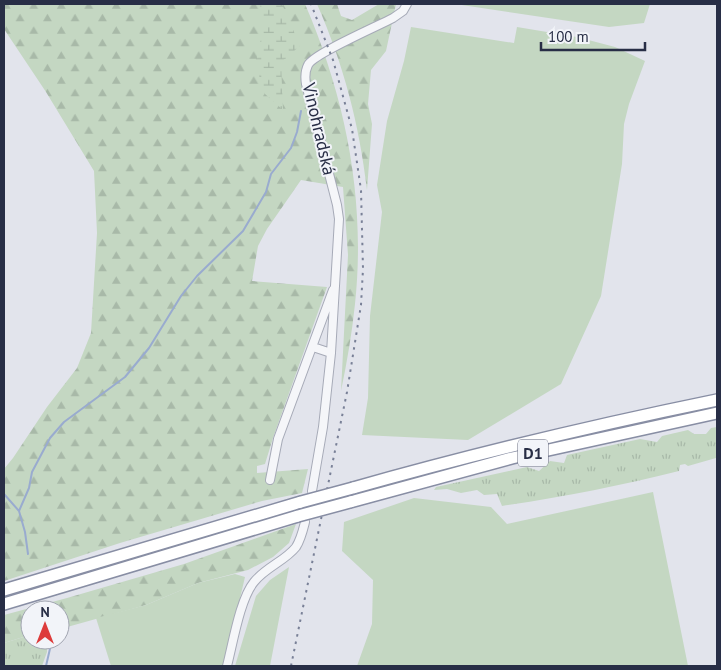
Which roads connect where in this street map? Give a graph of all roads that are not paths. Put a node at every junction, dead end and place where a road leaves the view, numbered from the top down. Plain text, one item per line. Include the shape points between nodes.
1 (407, 4) edge
2 (336, 281) junction
3 (313, 347) junction
4 (332, 353) junction
5 (717, 400) edge
6 (717, 413) edge
7 (270, 480) dead end
8 (312, 491) dead end
9 (302, 519) junction
10 (4, 590) edge
11 (4, 604) edge
12 (227, 666) edge

1 - 2 street, Vinohradská via 393,18 321,52 306,69 306,84 337,204
2 - 3 street, Vinohradská
2 - 4 street, Vinohradská
3 - 4 street
3 - 7 street, Vinohradská via 278,439
4 - 8 street, Vinohradská
5 - 10 highway, D1, bridge via 519,444 353,488
6 - 9 highway, D1, bridge via 512,458 350,502
9 - 11 highway, D1
9 - 12 street via 301,538 296,547 260,575 250,588

